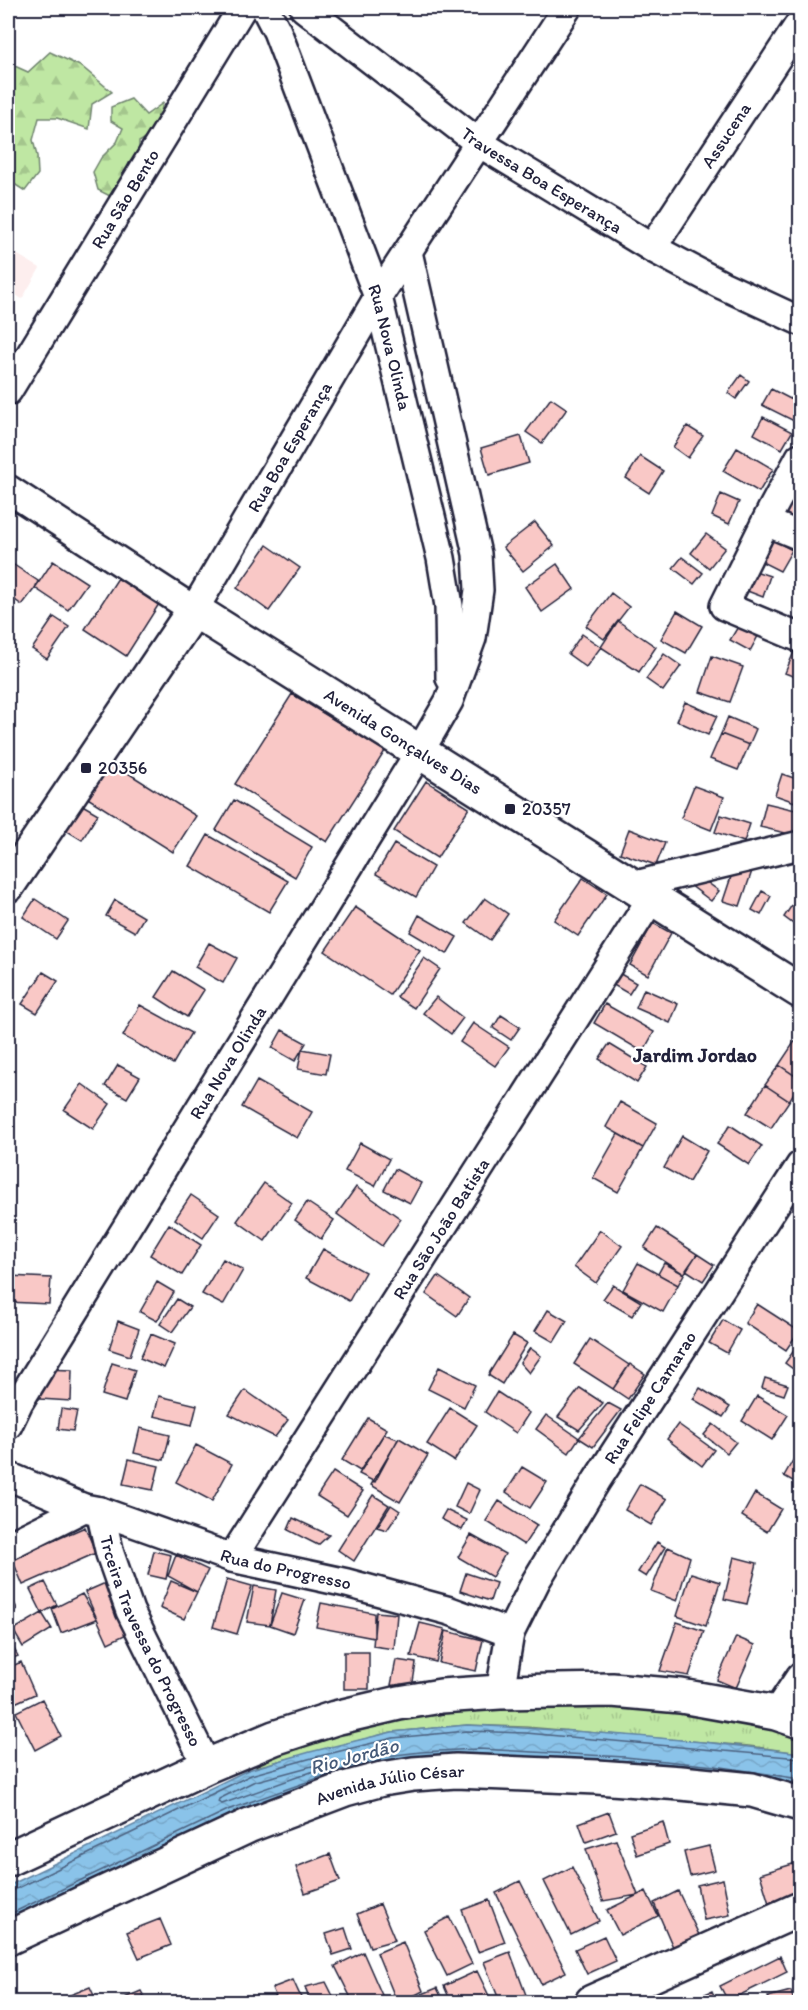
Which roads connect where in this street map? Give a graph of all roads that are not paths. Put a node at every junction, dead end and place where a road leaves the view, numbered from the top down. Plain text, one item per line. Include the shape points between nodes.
1 (242, 8) edge
2 (266, 8) edge
3 (304, 8) edge
4 (567, 8) edge
5 (801, 23) edge
6 (479, 143) junction
7 (652, 248) junction
8 (408, 252) junction
9 (378, 297) junction
10 (801, 321) edge
11 (8, 392) edge
12 (801, 457) edge
13 (8, 489) edge
14 (765, 522) junction
15 (801, 536) edge
16 (194, 610) junction
17 (801, 638) edge
18 (449, 701) junction
19 (420, 751) junction
20 (801, 844) edge
21 (8, 885) edge
22 (641, 892) junction
23 (801, 991) edge
24 (801, 1166) edge
25 (8, 1425) edge
26 (8, 1476) edge
27 (92, 1510) junction
28 (8, 1546) edge
29 (232, 1558) junction
30 (510, 1633) junction
31 (801, 1677) edge
32 (500, 1692) junction
33 (788, 1717) edge
34 (207, 1766) junction
35 (801, 1804) edge
36 (8, 1859) edge
37 (801, 1910) edge
38 (8, 1938) edge
39 (621, 1995) edge
40 (592, 2002) edge

1 - 11 street, Rua São Bento
2 - 9 street, Rua Nova Olinda
3 - 6 street, Travessa Boa Esperança
4 - 6 street, Rua Boa Esperança
5 - 7 street, Assucena
6 - 7 street, Travessa Boa Esperança
6 - 8 street, Rua Boa Esperança
7 - 10 street, Travessa Boa Esperança
8 - 9 street, Rua Boa Esperança
8 - 18 street, Rua Nova Olinda via 477,554 479,590 472,638
9 - 16 street, Rua Boa Esperança
9 - 18 street, Rua Nova Olinda via 441,558 449,606
12 - 14 street
13 - 16 street, Avenida Gonçalves Dias
14 - 15 street
14 - 17 street via 724,606
16 - 19 street, Avenida Gonçalves Dias
16 - 21 street, Rua Boa Esperança
18 - 19 street, Rua Nova Olinda
19 - 22 street, Avenida Gonçalves Dias
19 - 25 street, Rua Nova Olinda via 25,1391
20 - 22 street
22 - 23 street, Avenida Gonçalves Dias
22 - 29 street, Rua São João Batista via 495,1142
24 - 30 street, Rua Felipe Camarao via 597,1480 536,1581
26 - 27 street, Rua do Progresso
27 - 28 street
27 - 29 street, Rua do Progresso
27 - 34 street, Trceira Travessa do Progresso via 130,1611
29 - 30 street, Rua do Progresso via 347,1583 450,1611
30 - 32 street
31 - 33 street
32 - 33 street via 612,1690 681,1696
32 - 34 street via 441,1695 335,1718
34 - 36 street
35 - 38 street, Avenida Júlio César via 752,1790 597,1777 456,1771 382,1779 250,1825
37 - 39 street
39 - 40 street

